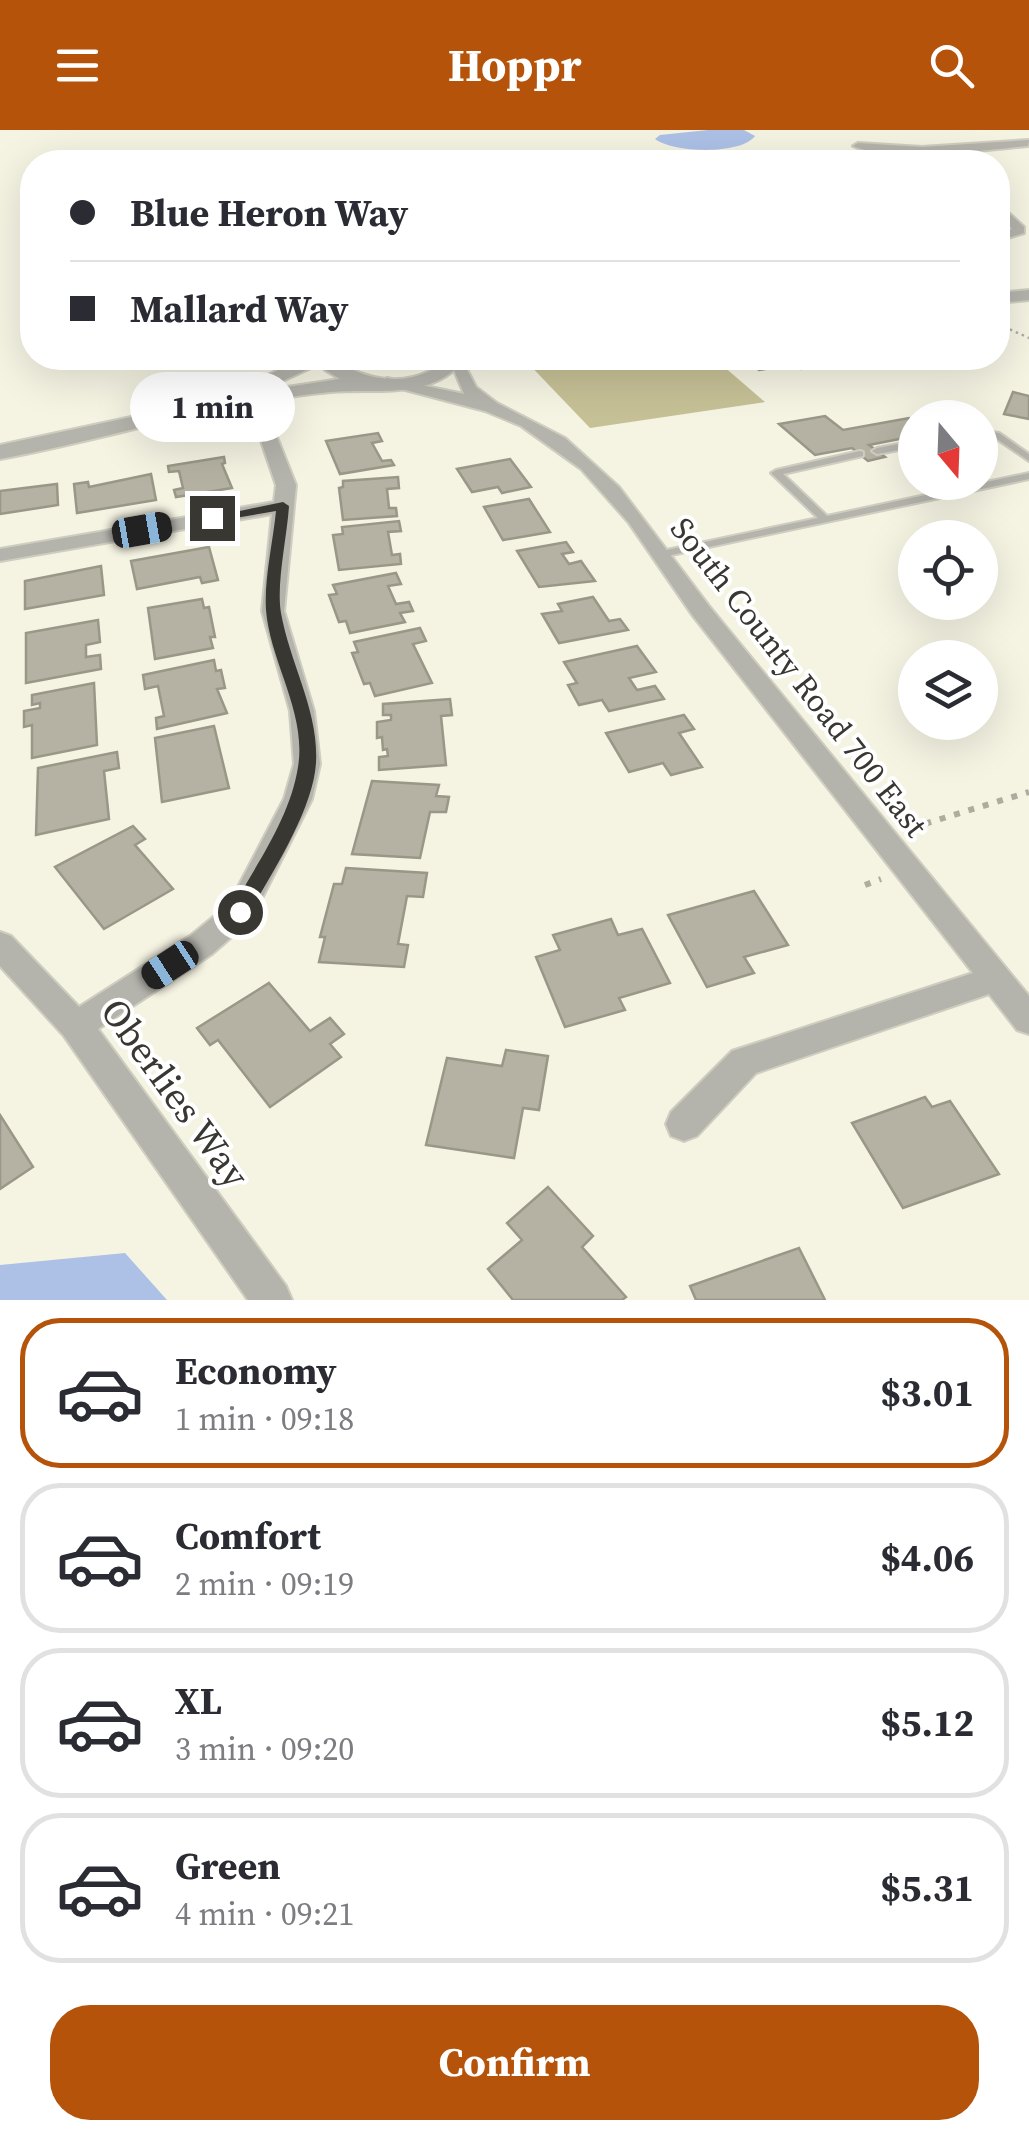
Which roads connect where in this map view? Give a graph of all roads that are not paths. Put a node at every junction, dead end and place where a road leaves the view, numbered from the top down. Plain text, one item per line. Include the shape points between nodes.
1 (995, 130) edge
2 (1028, 143) edge
3 (858, 146) dead end
4 (915, 150) edge
5 (963, 150) edge
6 (291, 370) edge
7 (336, 370) edge
8 (439, 370) edge
9 (461, 370) edge
10 (381, 383) junction
11 (222, 403) junction
12 (490, 406) junction
13 (998, 436) edge
14 (898, 447) edge
15 (877, 451) dead end
16 (0, 452) edge
17 (860, 454) dead end
18 (1029, 458) edge
19 (1029, 476) edge
20 (283, 506) junction
21 (826, 519) junction
22 (662, 554) junction
23 (0, 555) edge
24 (0, 944) edge
25 (994, 979) junction
26 (1029, 1020) edge
27 (76, 1026) junction
28 (684, 1124) dead end
29 (272, 1300) edge

1 - 2 street
2 - 5 street
3 - 4 street
6 - 11 street
7 - 10 street
8 - 10 street via 428,378
9 - 12 street, South County Road 700 East via 469,390
10 - 11 street via 297,388
10 - 12 street, South County Road 700 East
11 - 16 street
11 - 20 street via 266,430 286,484
12 - 22 street, South County Road 700 East via 552,434 582,457
13 - 18 lane
14 - 15 lane
17 - 21 lane via 776,472
19 - 21 lane
20 - 23 street
20 - 27 street via 273,610 302,711 308,764 298,799 240,912
21 - 22 lane
22 - 25 street, South County Road 700 East
24 - 27 street, Oberlies Way
25 - 26 street, South County Road 700 East
25 - 28 street via 744,1062
27 - 29 street, Oberlies Way

